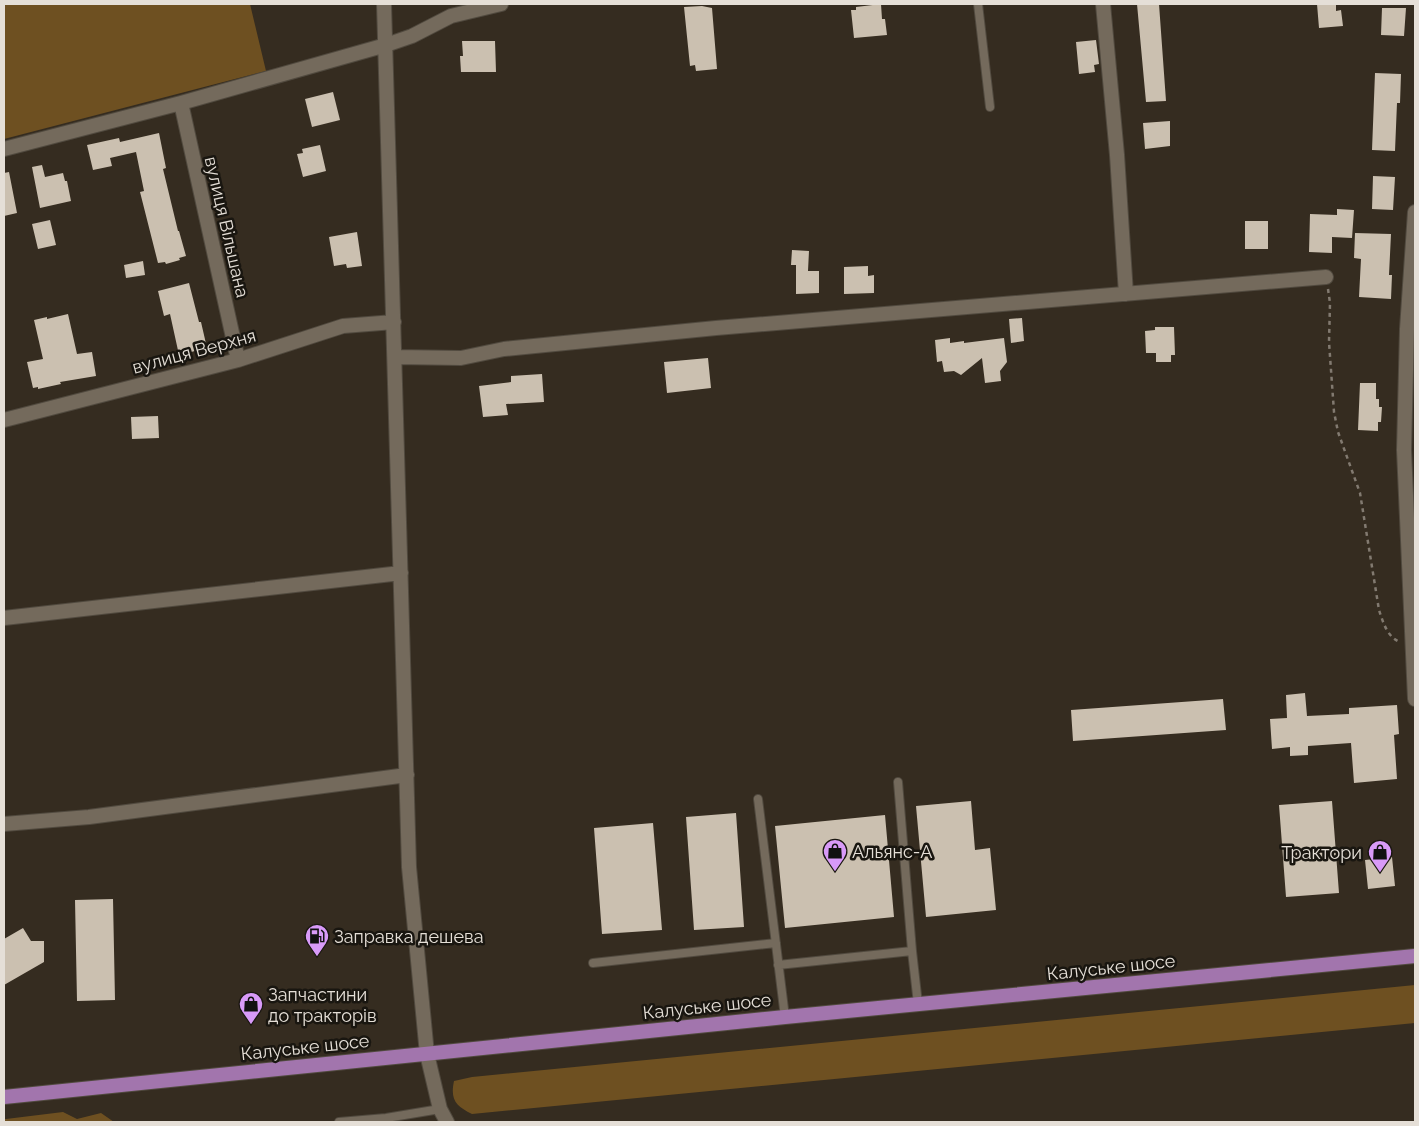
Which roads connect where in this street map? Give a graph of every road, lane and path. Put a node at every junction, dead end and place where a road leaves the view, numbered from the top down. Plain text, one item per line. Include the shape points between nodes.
1 (384, 4) edge
2 (501, 4) edge
3 (978, 4) edge
4 (1103, 4) edge
5 (386, 45) junction
6 (180, 103) junction
7 (990, 107) dead end
8 (4, 149) edge
9 (1415, 212) edge
10 (1326, 276) joint
11 (1126, 294) junction
12 (394, 322) junction
13 (395, 356) junction
14 (238, 360) junction
15 (4, 420) edge
16 (401, 573) junction
17 (4, 618) edge
18 (1413, 647) junction
19 (1415, 699) edge
20 (407, 776) junction
21 (898, 782) dead end
22 (758, 799) dead end
23 (4, 824) edge
24 (776, 943) junction
25 (912, 951) junction
26 (1415, 956) edge
27 (593, 963) dead end
28 (778, 965) junction
29 (918, 1004) junction
30 (785, 1017) junction
31 (427, 1054) junction
32 (4, 1097) edge
33 (440, 1109) junction
34 (339, 1122) edge
35 (447, 1122) edge

1 - 5 street
2 - 5 street via 451,16
3 - 7 lane
4 - 11 street
5 - 6 street
5 - 12 street
6 - 8 street
6 - 14 street, вулиця Вільшана
9 - 18 street via 1407,329 1404,450
10 - 11 street
10 - 18 path via 1334,412 1360,492 1379,610 1385,628 1394,640
11 - 13 street via 504,348 461,358
12 - 13 street
12 - 14 street, вулиця Верхня via 343,326
13 - 16 street
14 - 15 street, вулиця Верхня
16 - 17 street
16 - 20 street
18 - 19 street
20 - 23 street via 90,817
20 - 31 street via 409,868
21 - 25 lane
22 - 24 lane
24 - 27 lane
24 - 28 lane
25 - 28 lane
25 - 29 lane
26 - 29 main road, Калуське шосе
28 - 30 lane
29 - 30 main road, Калуське шосе
30 - 31 main road, Калуське шосе
31 - 32 main road, Калуське шосе
31 - 33 street
33 - 34 lane
33 - 35 street

